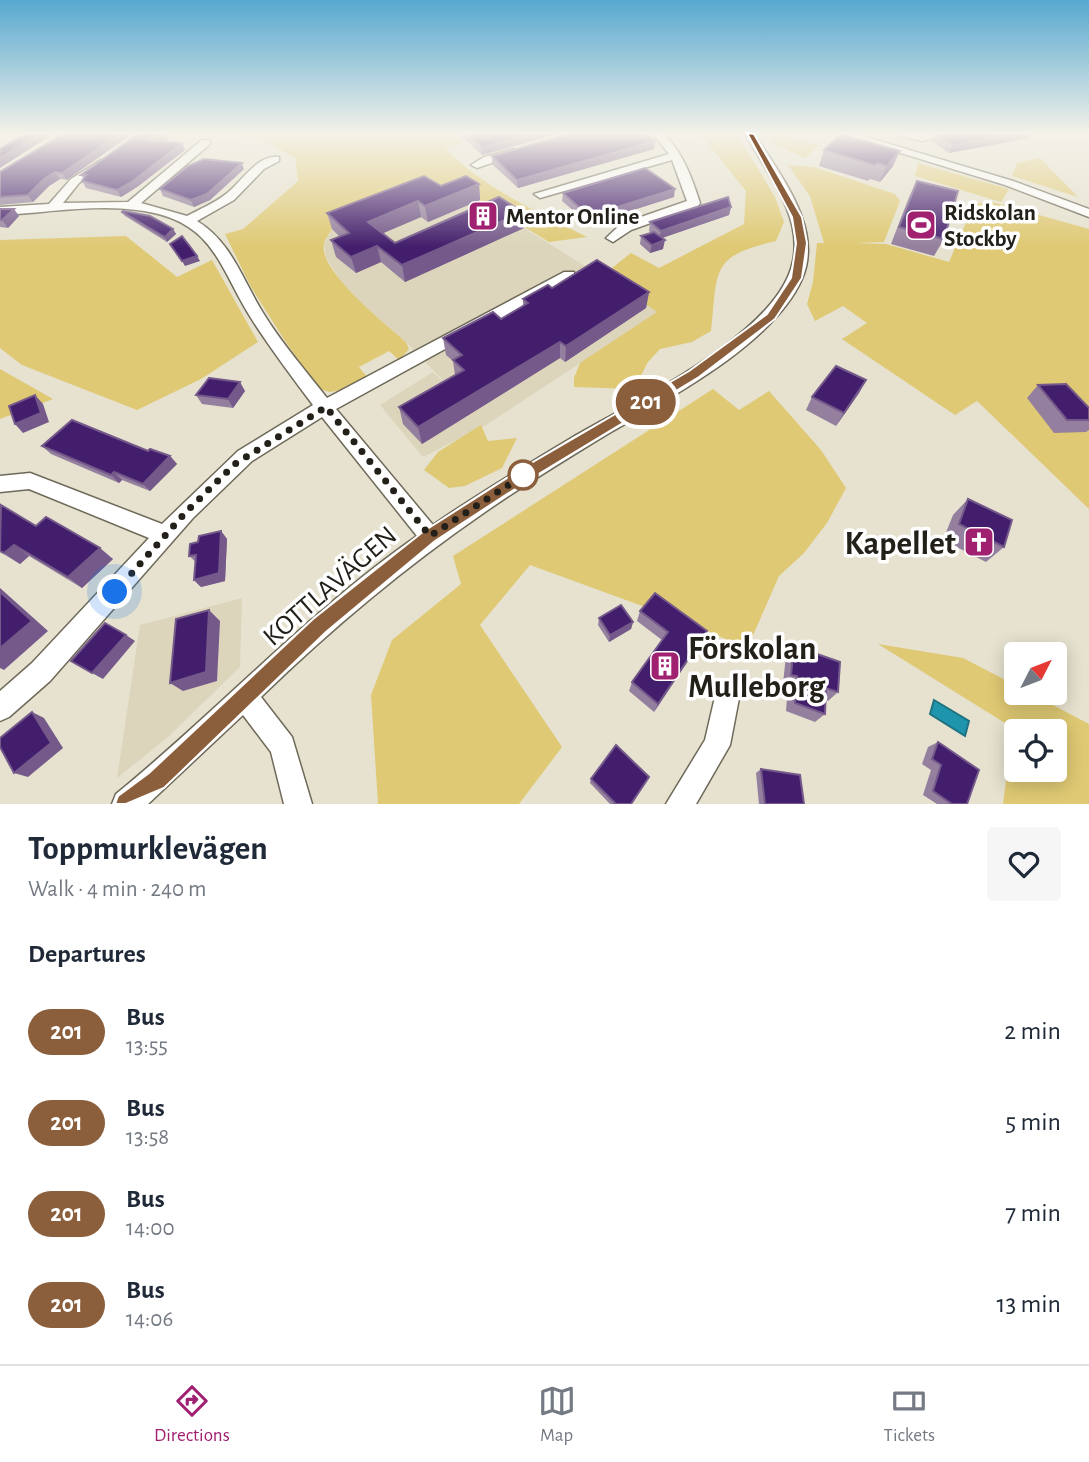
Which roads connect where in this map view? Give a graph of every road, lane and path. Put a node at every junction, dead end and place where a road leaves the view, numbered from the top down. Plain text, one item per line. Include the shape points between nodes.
1 (89, 172) edge
2 (171, 172) edge
3 (255, 172) edge
4 (620, 172) edge
5 (684, 172) edge
6 (771, 172) edge
7 (970, 172) edge
8 (540, 194) dead end
9 (130, 206) junction
10 (52, 208) junction
11 (0, 211) edge
12 (1089, 213) edge
13 (189, 220) junction
14 (613, 238) dead end
15 (569, 275) edge
16 (326, 407) junction
17 (0, 484) edge
18 (166, 535) junction
19 (430, 536) junction
20 (727, 693) dead end
21 (244, 696) junction
22 (0, 708) edge
23 (126, 804) edge
24 (298, 804) edge
25 (680, 804) edge

1 - 10 street
2 - 9 street
3 - 13 street via 230,197
4 - 8 street
5 - 14 street via 694,203 626,227
6 - 19 street, KOTTLAVÄGEN via 797,217 802,243 796,278 771,316 694,374
7 - 12 street
9 - 10 street
9 - 13 street
10 - 11 street
13 - 16 street via 217,243 259,319
15 - 16 street
16 - 18 street via 235,464
16 - 19 street
17 - 18 street via 30,481
18 - 22 street via 49,664
19 - 21 street, KOTTLAVÄGEN via 320,626
20 - 25 street via 717,745
21 - 23 street, KOTTLAVÄGEN
21 - 24 street via 283,746

